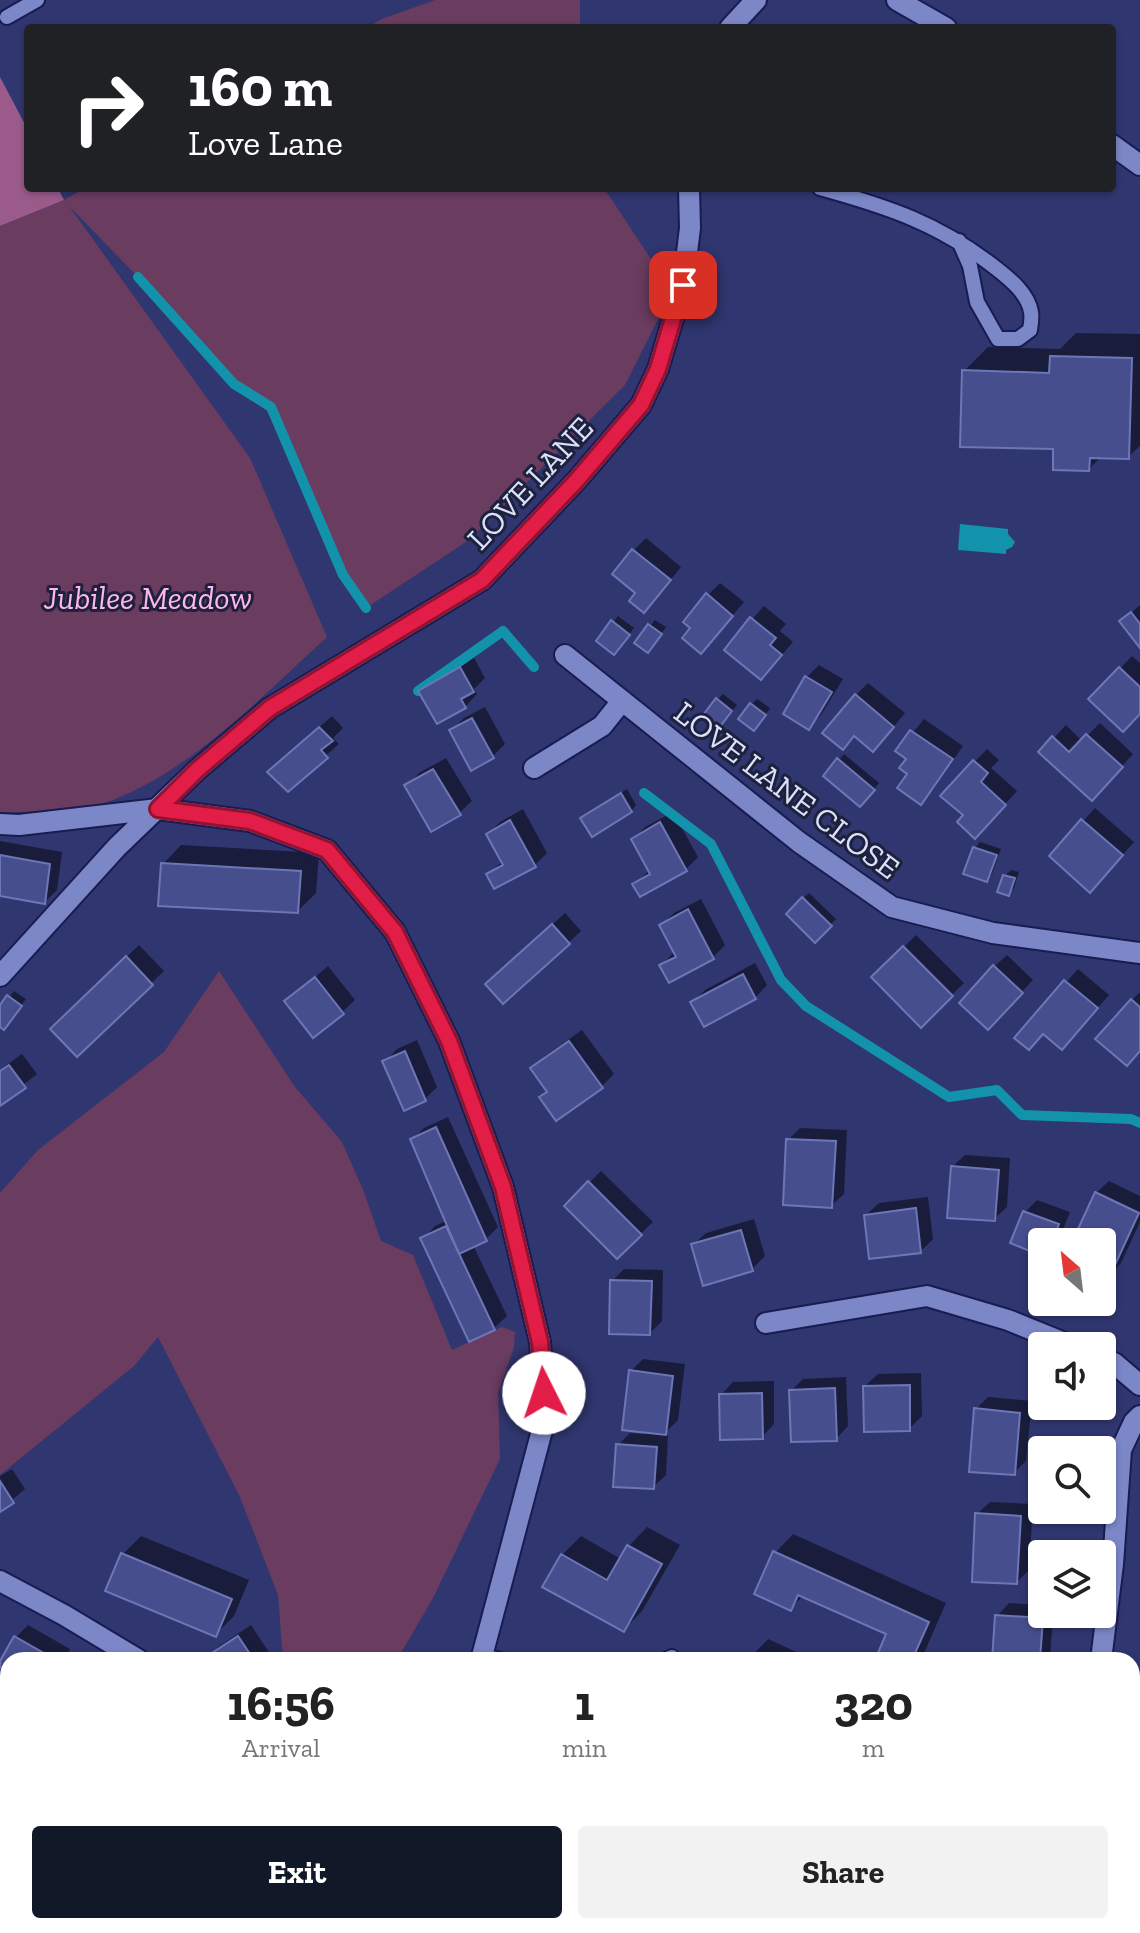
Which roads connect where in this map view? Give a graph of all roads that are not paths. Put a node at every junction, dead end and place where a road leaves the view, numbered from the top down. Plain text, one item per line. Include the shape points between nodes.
1 (37, 0) edge
2 (756, 0) edge
3 (897, 0) edge
4 (7, 17) dead end
5 (734, 24) edge
6 (939, 24) edge
7 (1116, 148) edge
8 (1140, 165) edge
9 (689, 192) edge
10 (832, 192) edge
11 (959, 241) junction
12 (565, 655) dead end
13 (622, 701) junction
14 (534, 768) dead end
15 (158, 809) junction
16 (0, 824) edge
17 (1138, 945) edge
18 (0, 976) edge
19 (766, 1323) dead end
20 (1038, 1332) edge
21 (1116, 1365) edge
22 (1140, 1385) edge
23 (1140, 1416) edge
24 (0, 1581) edge
25 (126, 1652) edge
26 (490, 1652) edge
27 (1102, 1652) edge

1 - 4 lane
2 - 5 street
3 - 6 street
7 - 8 street
9 - 15 street, LOVE LANE via 683,285 658,369 641,405 577,480 482,580 270,708
10 - 11 lane via 923,221
11 - 11 lane via 1021,291 1031,310 1030,330 1018,339 998,339 977,302
12 - 13 street, LOVE LANE CLOSE
13 - 14 street via 602,726
13 - 17 street, LOVE LANE CLOSE via 799,842 892,907 993,933
15 - 16 street
15 - 18 street, LOVE LANE
15 - 26 street via 250,821 327,850 395,932 449,1041 503,1187 540,1342 545,1419
19 - 20 street via 927,1296
21 - 22 street
23 - 27 street via 1121,1450
24 - 25 street

